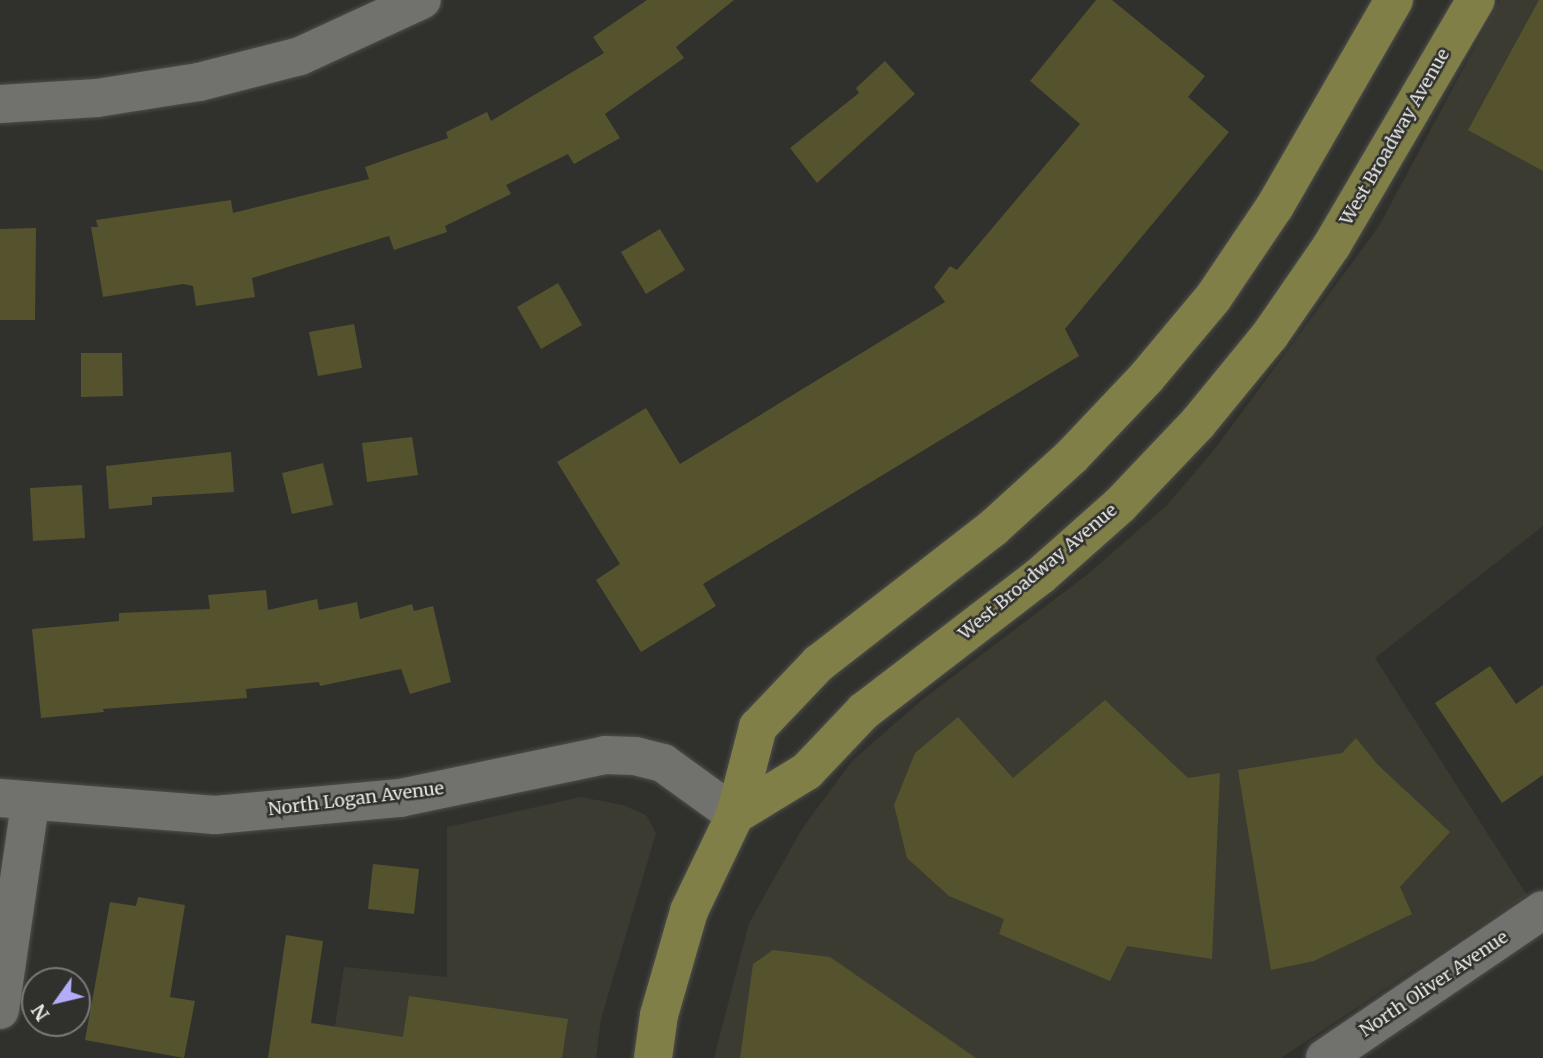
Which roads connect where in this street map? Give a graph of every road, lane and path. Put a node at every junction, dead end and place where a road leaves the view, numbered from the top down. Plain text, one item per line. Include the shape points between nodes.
1 (422, 0) edge
2 (1394, 0) edge
3 (1476, 0) edge
4 (0, 104) edge
5 (15, 801) edge
6 (735, 815) junction
7 (1543, 910) edge
8 (0, 1010) edge
9 (653, 1058) edge
10 (1325, 1058) edge

1 - 4 street via 300,56 199,82 97,98
2 - 6 main road via 1328,119 1213,298 1146,379 1072,456 993,528 818,663 758,727
3 - 6 main road, West Broadway Avenue via 1332,245 1270,335 1198,423 1120,505 1040,576 864,711 807,771
5 - 6 street, North Logan Avenue via 215,815 400,798 605,755 635,756 663,764
5 - 8 street
6 - 9 main road via 689,911 659,1015
7 - 10 street, North Oliver Avenue

